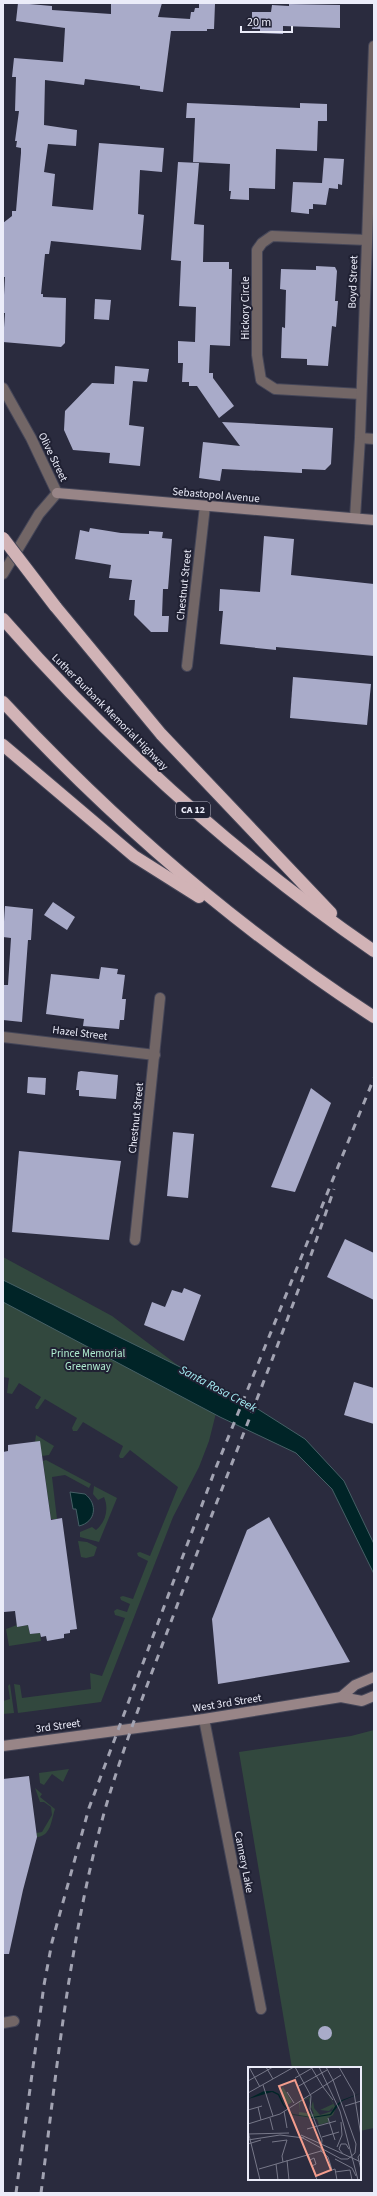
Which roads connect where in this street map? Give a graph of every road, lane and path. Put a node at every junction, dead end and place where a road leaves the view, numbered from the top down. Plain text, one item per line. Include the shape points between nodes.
1 (374, 46) edge
2 (373, 76) edge
3 (367, 240) junction
4 (3, 388) edge
5 (361, 394) junction
6 (360, 438) junction
7 (374, 439) edge
8 (57, 493) junction
9 (205, 506) junction
10 (355, 518) junction
11 (374, 520) edge
12 (3, 538) edge
13 (3, 574) edge
14 (3, 619) edge
15 (187, 666) dead end
16 (3, 702) edge
17 (3, 745) edge
18 (244, 924) junction
19 (350, 935) junction
20 (374, 951) edge
21 (160, 998) dead end
22 (374, 1017) edge
23 (3, 1037) edge
24 (155, 1055) junction
25 (135, 1240) dead end
26 (374, 1676) edge
27 (374, 1696) edge
28 (341, 1697) junction
29 (204, 1719) junction
30 (116, 1731) joint
31 (3, 1746) edge
32 (261, 2010) dead end
33 (14, 2022) dead end
34 (3, 2023) edge

1 - 2 street, Boyd Street
2 - 3 street, Boyd Street
3 - 5 street, Boyd Street
3 - 5 street, Hickory Circle via 272,236 262,242 257,250 257,355 261,380 275,388
4 - 8 street, Olive Street via 31,438
5 - 6 street, Boyd Street
6 - 7 street
6 - 10 street, Boyd Street
8 - 9 main road, Sebastopol Avenue
8 - 13 street, Olive Street via 39,514
9 - 10 main road, Sebastopol Avenue
9 - 15 street, Chestnut Street
10 - 11 main road, Sebastopol Avenue
12 - 19 highway, bridge via 55,606 161,734
14 - 19 highway, Luther Burbank Memorial Highway / CA 12 via 115,739 172,793 257,864
16 - 18 highway via 92,794 184,876
17 - 18 highway via 134,856
18 - 22 highway via 328,987
19 - 20 highway, Luther Burbank Memorial Highway / CA 12
21 - 24 street, Chestnut Street
23 - 24 street, Hazel Street
24 - 25 street, Chestnut Street
26 - 28 main road via 355,1685
27 - 28 main road, West 3rd Street via 362,1701
28 - 29 main road, West 3rd Street
29 - 30 main road, West 3rd Street
29 - 32 street, Cannery Lake
30 - 31 main road, 3rd Street
33 - 34 street

